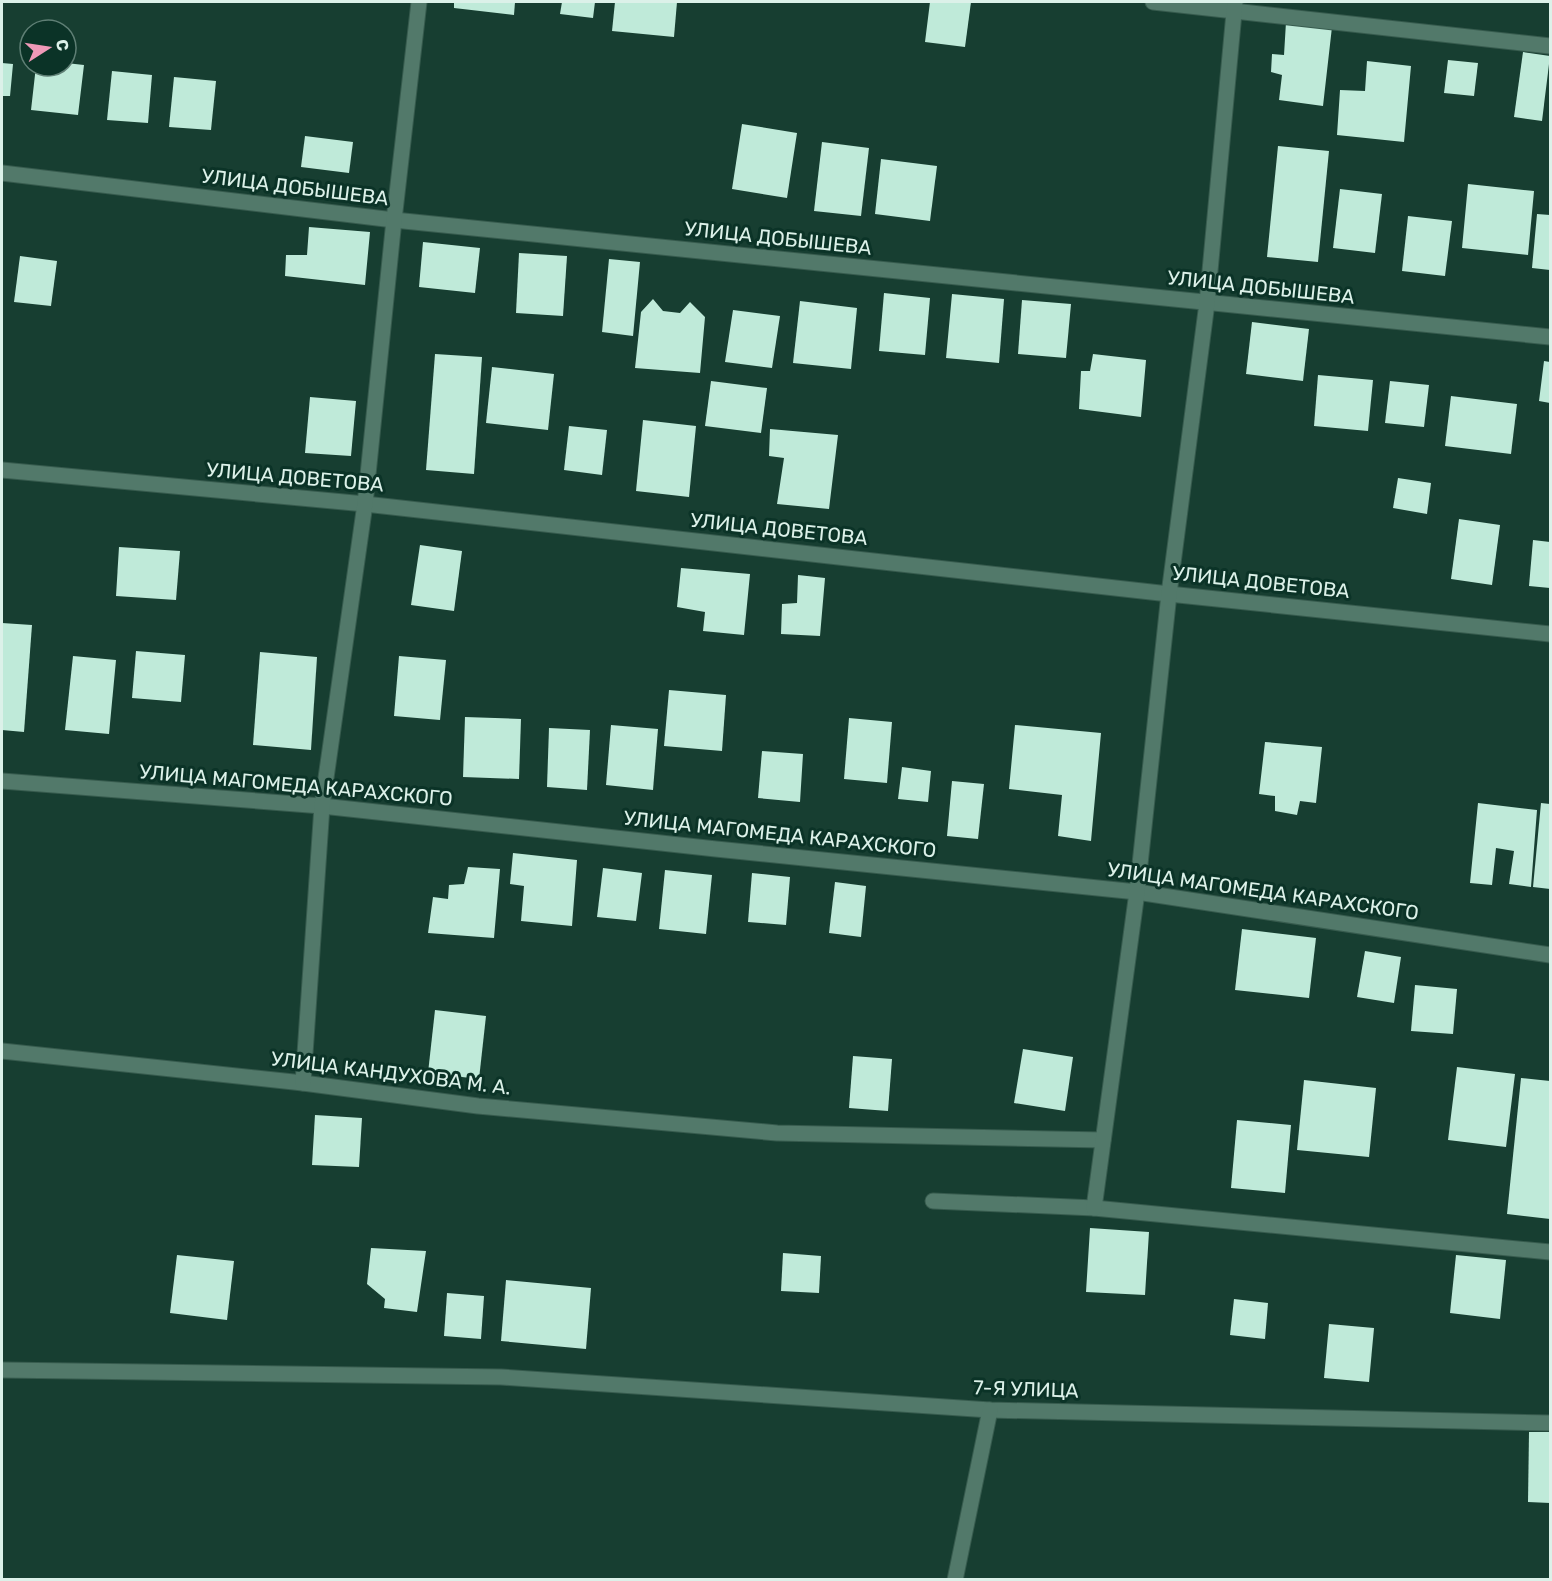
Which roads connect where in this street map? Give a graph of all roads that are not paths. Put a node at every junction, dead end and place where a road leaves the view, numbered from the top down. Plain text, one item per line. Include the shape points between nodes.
1 (419, 2) edge
2 (1153, 2) edge
3 (1234, 6) edge
4 (1551, 46) edge
5 (2, 173) edge
6 (394, 220) junction
7 (1207, 303) junction
8 (1551, 337) edge
9 (2, 470) edge
10 (365, 504) junction
11 (1169, 594) junction
12 (1551, 634) edge
13 (2, 781) edge
14 (322, 806) junction
15 (1137, 892) junction
16 (1551, 955) edge
17 (2, 1051) edge
18 (303, 1083) junction
19 (1103, 1140) junction
20 (933, 1201) dead end
21 (1094, 1208) junction
22 (1551, 1252) edge
23 (2, 1370) edge
24 (990, 1410) junction
25 (1551, 1423) edge
26 (955, 1580) edge

1 - 6 street
2 - 3 street
3 - 4 street
3 - 7 street
5 - 6 street, УЛИЦА ДОБЫШЕВА
6 - 7 street, УЛИЦА ДОБЫШЕВА
6 - 10 street
7 - 8 street, УЛИЦА ДОБЫШЕВА
7 - 11 street
9 - 10 street, УЛИЦА ДОВЕТОВА
10 - 11 street, УЛИЦА ДОВЕТОВА
10 - 14 street
11 - 12 street, УЛИЦА ДОВЕТОВА
11 - 15 street
13 - 14 street, УЛИЦА МАГОМЕДА КАРАХСКОГО
14 - 15 street, УЛИЦА МАГОМЕДА КАРАХСКОГО
14 - 18 street
15 - 16 street, УЛИЦА МАГОМЕДА КАРАХСКОГО
15 - 19 street
17 - 18 street, УЛИЦА КАНДУХОВА М. А.
18 - 19 street, УЛИЦА КАНДУХОВА М. А. via 478,1106 777,1133
19 - 21 street
20 - 21 street
21 - 22 street
23 - 24 street, 7-Я УЛИЦА via 501,1377
24 - 25 street, 7-Я УЛИЦА
24 - 26 street

